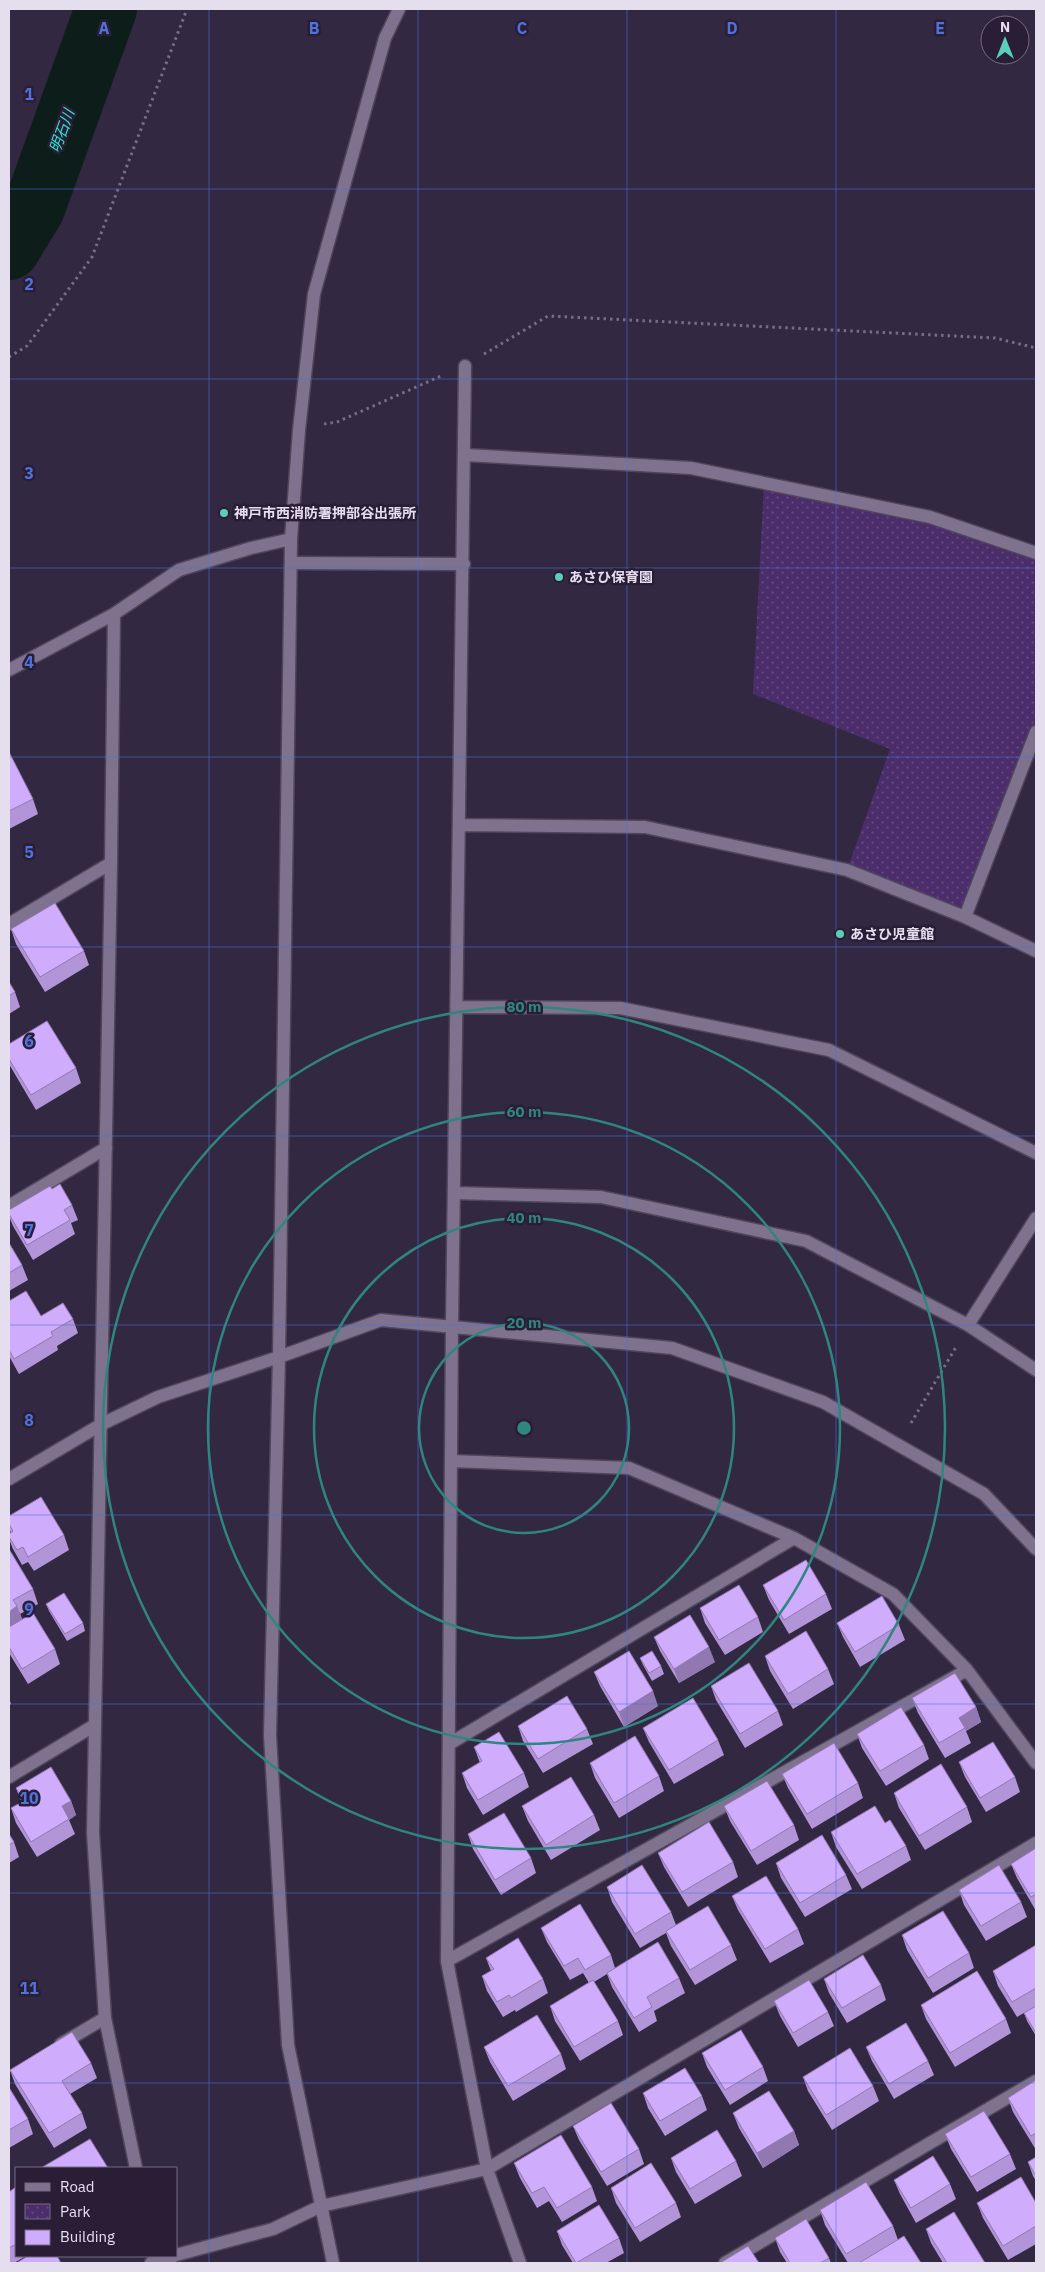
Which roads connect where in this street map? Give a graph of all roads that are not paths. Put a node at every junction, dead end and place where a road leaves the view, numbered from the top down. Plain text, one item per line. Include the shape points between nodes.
1 (399, 9) edge
2 (465, 366) road end
3 (466, 456) junction
4 (291, 540) junction
5 (1036, 553) edge
6 (291, 563) junction
7 (464, 564) junction
8 (114, 614) junction
9 (9, 670) edge
10 (1035, 740) edge
11 (460, 825) junction
12 (111, 863) junction
13 (965, 917) junction
14 (9, 924) edge
15 (1036, 951) edge
16 (457, 1007) junction
17 (106, 1148) junction
18 (1036, 1153) edge
19 (454, 1193) junction
20 (9, 1206) edge
21 (1036, 1218) edge
22 (452, 1325) junction
23 (968, 1325) junction
24 (279, 1357) junction
25 (1036, 1370) edge
26 (102, 1424) junction
27 (451, 1461) junction
28 (9, 1479) edge
29 (794, 1538) junction
30 (1036, 1549) edge
31 (967, 1670) junction
32 (95, 1726) junction
33 (449, 1744) junction
34 (1036, 1763) edge
35 (9, 1777) edge
36 (1036, 1843) edge
37 (447, 1960) junction
38 (104, 2018) junction
39 (49, 2051) edge
40 (1036, 2081) edge
41 (136, 2167) edge
42 (487, 2169) junction
43 (321, 2206) junction
44 (178, 2255) edge
45 (171, 2257) edge
46 (154, 2261) edge
47 (333, 2263) edge
48 (520, 2263) edge
49 (725, 2263) edge

1 - 4 street via 385,38 314,294
2 - 3 street
3 - 5 street via 691,468 930,517
3 - 7 street
4 - 6 street
4 - 8 street via 251,548 179,570
6 - 7 street
6 - 24 street
7 - 11 street
8 - 9 street
8 - 12 street
10 - 13 street
11 - 13 street via 645,827 846,870
11 - 16 street
12 - 14 street
12 - 17 street
13 - 15 street
16 - 18 street via 620,1008 829,1050
16 - 19 street
17 - 20 street
17 - 26 street
19 - 22 street
19 - 23 street via 601,1197 806,1241
21 - 23 street
22 - 24 street via 381,1320
22 - 27 street
22 - 30 street via 672,1348 823,1402 984,1494
23 - 25 street
24 - 26 street via 158,1397
24 - 43 street via 270,1735 288,2045
26 - 28 street
26 - 32 street
27 - 29 street via 629,1468
27 - 33 street
29 - 31 street via 893,1594
29 - 33 street
31 - 34 street
31 - 37 street
32 - 35 street
32 - 38 street via 94,1833
33 - 37 street
36 - 42 street
37 - 42 street
38 - 39 street
38 - 41 street
40 - 49 street
42 - 43 street
42 - 48 street
43 - 44 street via 273,2229
43 - 47 street
45 - 46 street

